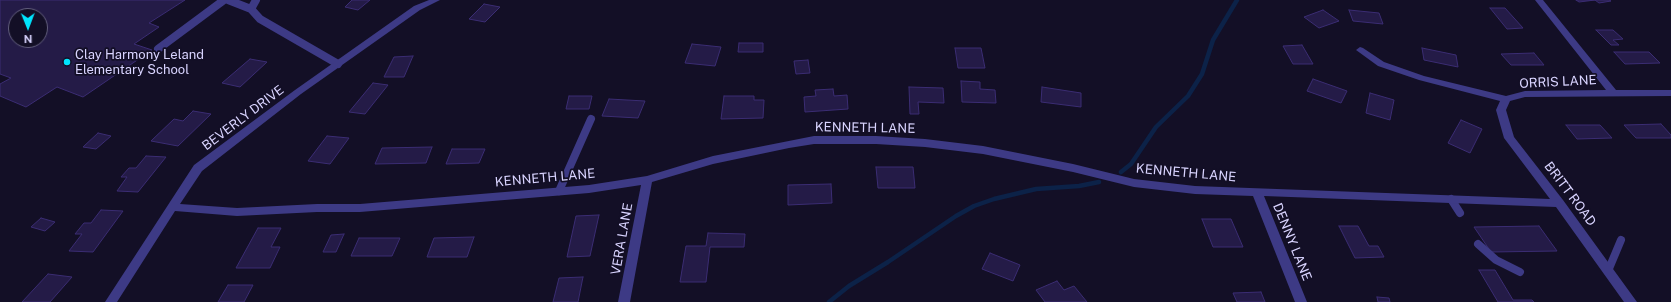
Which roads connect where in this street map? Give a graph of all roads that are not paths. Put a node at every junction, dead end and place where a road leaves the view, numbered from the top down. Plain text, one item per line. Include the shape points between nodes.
1 (224, 0) edge
2 (228, 0) edge
3 (256, 0) edge
4 (436, 0) edge
5 (1540, 0) edge
6 (251, 9) junction
7 (158, 49) dead end
8 (1360, 50) dead end
9 (338, 64) junction
10 (1613, 93) junction
11 (1671, 93) edge
12 (1506, 99) junction
13 (591, 119) dead end
14 (647, 180) junction
15 (559, 191) junction
16 (1257, 193) junction
17 (1451, 199) junction
18 (1559, 203) junction
19 (172, 207) junction
20 (1460, 213) dead end
21 (1621, 240) dead end
22 (1478, 244) dead end
23 (1608, 271) junction
24 (1520, 272) dead end
25 (111, 302) edge
26 (624, 302) edge
27 (1301, 302) edge
28 (1631, 302) edge

1 - 7 lane
2 - 6 lane
3 - 6 lane
4 - 9 street, BEVERLY DRIVE via 417,8
5 - 10 street
6 - 9 lane via 260,19
8 - 12 street, ORRIS LANE via 1381,64 1422,78
9 - 19 street, BEVERLY DRIVE via 198,168
10 - 11 street, ORRIS LANE
10 - 12 street, ORRIS LANE via 1525,94
12 - 18 street, BRITT ROAD via 1500,110 1510,138
13 - 15 lane
14 - 15 street, KENNETH LANE
14 - 16 street, KENNETH LANE via 713,160 789,144 814,140 876,140 983,150 1134,183 1195,190
14 - 26 street, VERA LANE
15 - 19 street, KENNETH LANE via 360,208 237,212
16 - 17 street, KENNETH LANE
16 - 27 street, DENNY LANE
17 - 18 street, KENNETH LANE
17 - 20 lane
18 - 23 street, BRITT ROAD
19 - 25 street, BEVERLY DRIVE
21 - 23 lane
22 - 24 lane via 1496,260
23 - 28 street, BRITT ROAD

